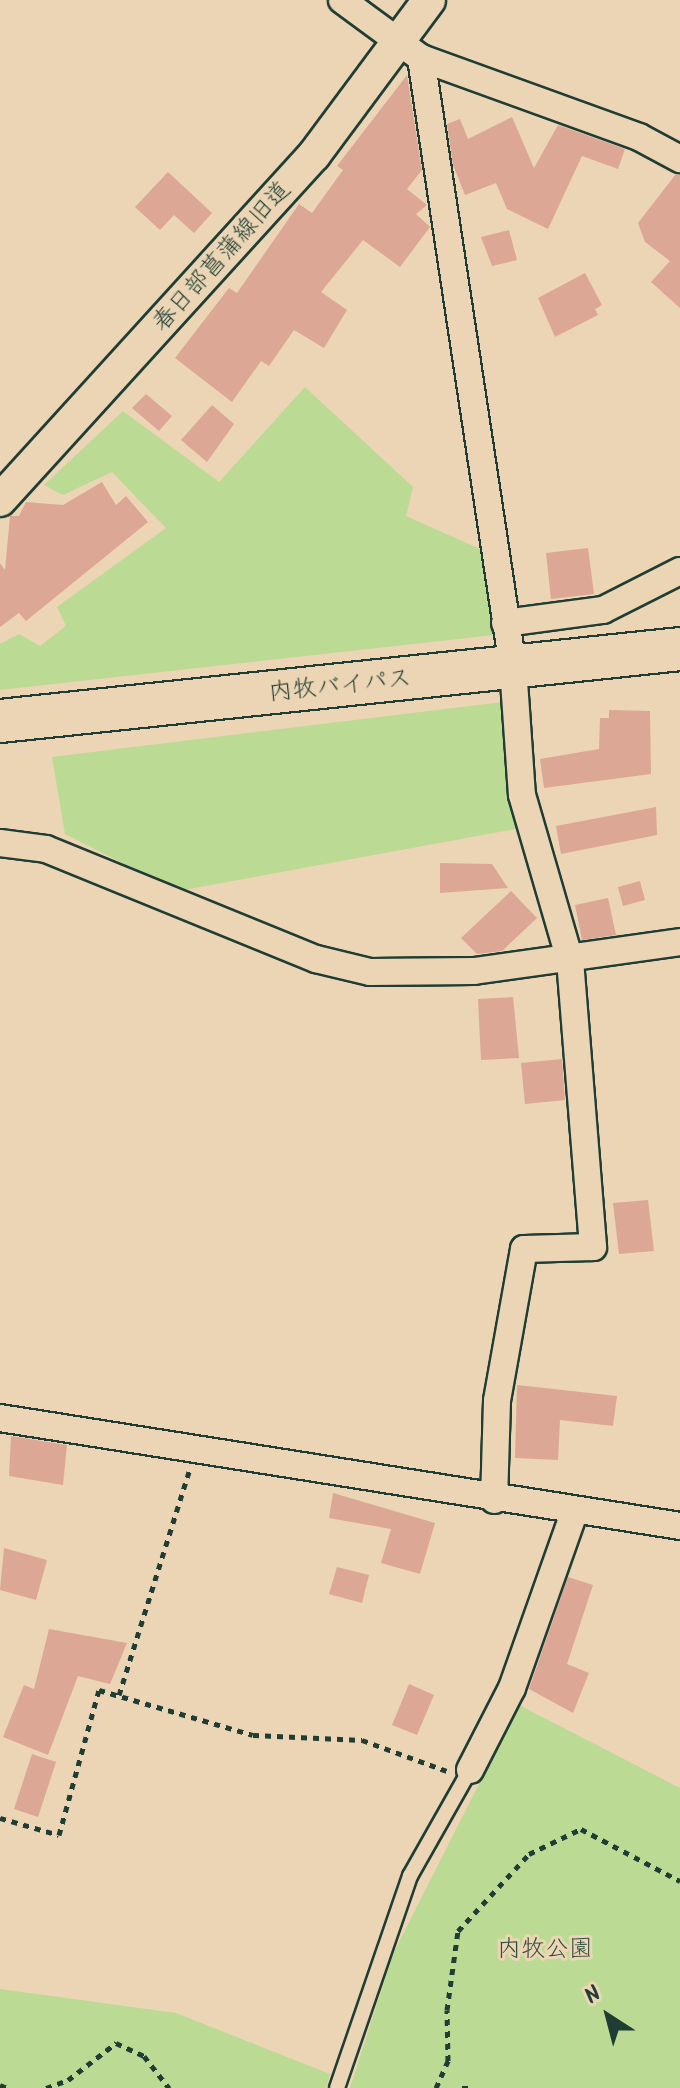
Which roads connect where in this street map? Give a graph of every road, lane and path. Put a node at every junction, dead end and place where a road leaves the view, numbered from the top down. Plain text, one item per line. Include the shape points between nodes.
1 (342, 0) edge
2 (429, 0) edge
3 (411, 51) junction
4 (680, 159) edge
5 (0, 500) edge
6 (680, 571) edge
7 (505, 623) junction
8 (680, 649) edge
9 (513, 667) junction
10 (0, 721) edge
11 (0, 843) edge
12 (680, 942) edge
13 (570, 960) junction
14 (0, 1418) edge
15 (195, 1452) junction
16 (494, 1500) junction
17 (574, 1513) junction
18 (680, 1526) edge
19 (119, 1695) junction
20 (466, 1775) junction
21 (0, 1818) edge
22 (680, 1881) edge
23 (0, 2085) edge
24 (7, 2088) edge
25 (46, 2088) edge
26 (169, 2088) edge
27 (337, 2088) edge
28 (436, 2088) edge
29 (462, 2088) edge
30 (474, 2088) edge

1 - 3 street
2 - 3 street, 春日部菖蒲線旧道
3 - 4 street via 639,137
3 - 5 street, 春日部菖蒲線旧道
3 - 7 street
6 - 7 street via 603,610
7 - 9 street
8 - 9 main road, 内牧バイパス
9 - 10 main road, 内牧バイパス
9 - 13 street via 522,795
11 - 13 street via 46,849 316,959 370,972 474,971
12 - 13 street
13 - 16 street via 593,1247 524,1249 497,1401
14 - 15 street
15 - 16 street
15 - 19 path
16 - 17 street
17 - 18 street
17 - 20 street via 512,1688
19 - 20 path via 253,1735 362,1740
19 - 21 path via 99,1690 59,1835
20 - 27 lane via 384,1940
22 - 28 path via 581,1829 529,1854 458,1931 447,2010 448,2061
23 - 24 path
25 - 26 path via 68,2080 116,2043 144,2056
29 - 30 path

